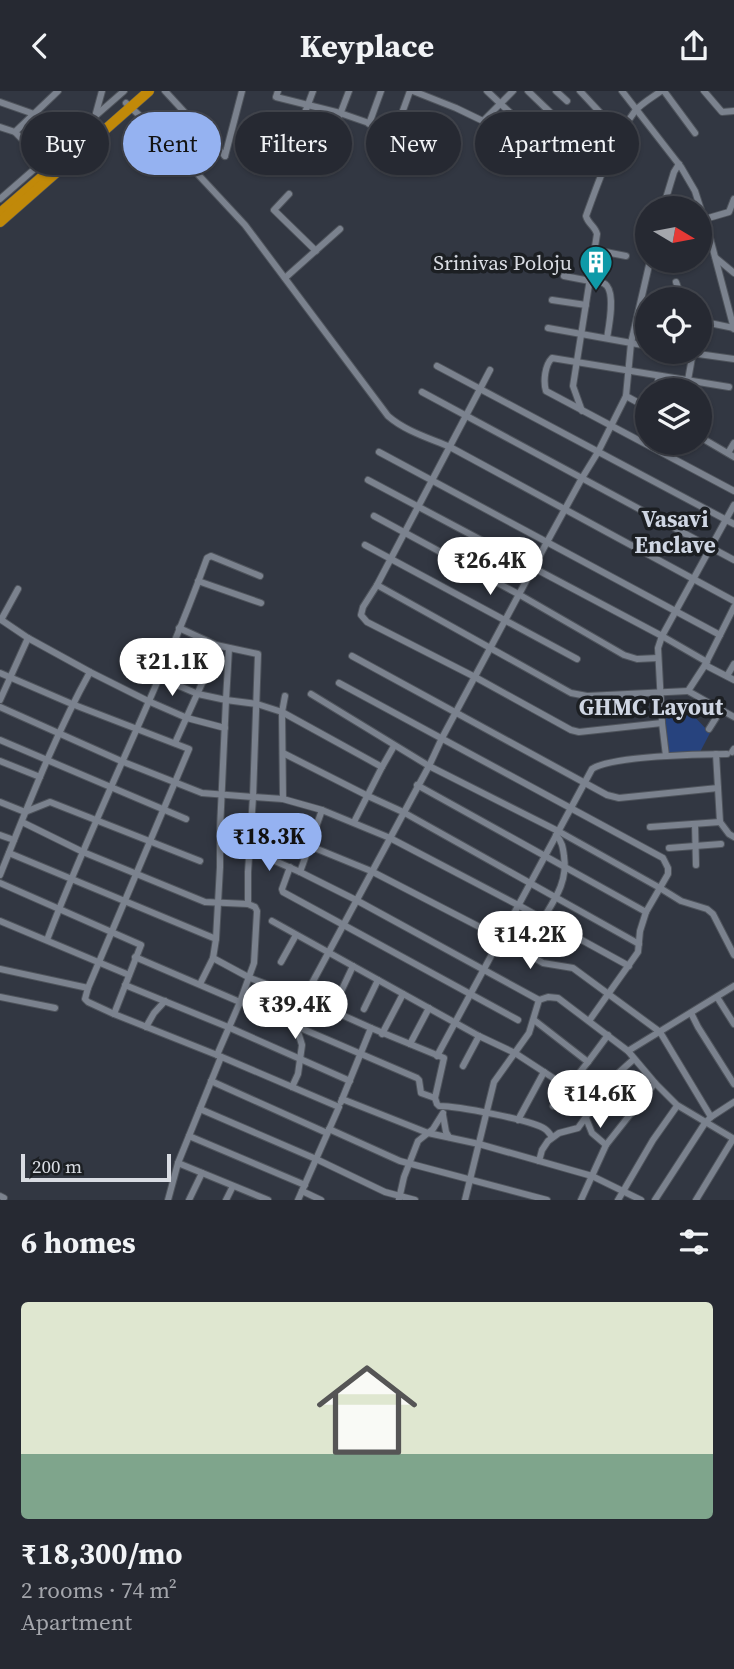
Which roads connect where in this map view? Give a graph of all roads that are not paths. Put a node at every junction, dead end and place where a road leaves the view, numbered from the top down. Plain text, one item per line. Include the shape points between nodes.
1 (56, 91) edge
2 (102, 91) edge
3 (124, 91) edge
4 (140, 91) edge
5 (149, 91) edge
6 (165, 91) edge
7 (242, 91) edge
8 (278, 91) edge
9 (313, 91) edge
10 (349, 91) edge
11 (381, 91) edge
12 (412, 91) edge
13 (487, 91) edge
14 (513, 91) edge
15 (528, 91) edge
16 (556, 91) edge
17 (580, 91) edge
18 (622, 91) edge
19 (663, 91) edge
20 (704, 91) edge
21 (567, 101) dead end
22 (0, 102) edge
23 (499, 104) junction
24 (129, 105) junction
25 (307, 106) junction
26 (637, 109) junction
27 (734, 111) edge
28 (28, 112) edge
29 (36, 112) edge
30 (97, 112) edge
31 (100, 112) edge
32 (305, 112) edge
33 (335, 112) edge
34 (340, 112) edge
35 (373, 112) edge
36 (403, 112) edge
37 (508, 112) edge
38 (550, 112) edge
39 (600, 112) edge
40 (635, 112) edge
41 (21, 126) edge
42 (0, 127) edge
43 (15, 132) junction
44 (695, 133) dead end
45 (21, 138) edge
46 (679, 164) junction
47 (24, 175) edge
48 (600, 175) edge
49 (4, 190) edge
50 (289, 194) dead end
51 (667, 196) edge
52 (697, 196) edge
53 (0, 198) edge
54 (734, 199) edge
55 (0, 212) edge
56 (712, 217) edge
57 (0, 222) edge
58 (340, 229) dead end
59 (712, 246) edge
60 (596, 250) junction
61 (316, 251) junction
62 (626, 256) dead end
63 (715, 257) junction
64 (734, 273) edge
65 (564, 276) dead end
66 (285, 278) junction
67 (590, 280) junction
68 (676, 282) dead end
69 (678, 287) edge
70 (552, 300) dead end
71 (586, 305) junction
72 (712, 323) edge
73 (635, 327) edge
74 (548, 328) dead end
75 (734, 328) edge
76 (582, 334) junction
77 (607, 338) junction
78 (631, 343) junction
79 (635, 344) edge
80 (712, 356) edge
81 (734, 359) edge
82 (577, 363) junction
83 (437, 366) dead end
84 (490, 370) dead end
85 (629, 370) junction
86 (659, 376) joint
87 (674, 378) edge
88 (712, 384) edge
89 (729, 387) dead end
90 (480, 389) junction
91 (422, 392) dead end
92 (626, 396) junction
93 (635, 401) edge
94 (582, 411) junction
95 (466, 417) junction
96 (612, 425) junction
97 (734, 443) edge
98 (712, 444) edge
99 (450, 447) junction
100 (379, 452) dead end
101 (598, 453) junction
102 (731, 455) edge
103 (582, 478) junction
104 (368, 479) dead end
105 (432, 480) junction
106 (734, 491) edge
107 (734, 505) edge
108 (419, 506) junction
109 (565, 508) junction
110 (374, 516) dead end
111 (726, 520) junction
112 (734, 524) edge
113 (404, 534) junction
114 (547, 542) junction
115 (365, 545) dead end
116 (712, 547) junction
117 (391, 559) junction
118 (734, 560) edge
119 (533, 567) junction
120 (260, 576) dead end
121 (694, 578) junction
122 (198, 581) junction
123 (377, 585) junction
124 (18, 589) dead end
125 (520, 595) junction
126 (734, 601) edge
127 (261, 603) dead end
128 (734, 607) edge
129 (676, 611) junction
130 (1, 620) edge
131 (505, 620) junction
132 (179, 628) junction
133 (720, 635) junction
134 (662, 636) junction
135 (28, 638) junction
136 (229, 647) junction
137 (490, 647) junction
138 (169, 652) junction
139 (352, 656) dead end
140 (658, 658) junction
141 (577, 659) dead end
142 (706, 663) junction
143 (734, 664) edge
144 (90, 672) junction
145 (0, 673) edge
146 (10, 677) junction
147 (158, 677) junction
148 (475, 677) junction
149 (727, 677) junction
150 (734, 681) edge
151 (339, 683) dead end
152 (662, 691) junction
153 (688, 691) junction
154 (198, 694) junction
155 (310, 694) dead end
156 (285, 696) dead end
157 (226, 700) junction
158 (0, 701) edge
159 (148, 701) junction
160 (72, 704) junction
161 (257, 705) junction
162 (0, 707) edge
163 (721, 710) junction
164 (282, 712) junction
165 (456, 712) junction
166 (187, 717) junction
167 (734, 717) edge
168 (662, 723) junction
169 (136, 727) junction
170 (225, 728) junction
171 (709, 729) dead end
172 (59, 732) junction
173 (442, 739) junction
174 (0, 740) edge
175 (175, 743) junction
176 (394, 746) junction
177 (731, 752) edge
178 (283, 753) junction
179 (716, 754) junction
180 (666, 756) junction
181 (47, 760) junction
182 (0, 761) edge
183 (121, 761) junction
184 (382, 767) junction
185 (429, 767) junction
186 (40, 777) junction
187 (175, 781) junction
188 (585, 782) junction
189 (417, 785) junction
190 (111, 787) junction
191 (718, 787) junction
192 (223, 795) junction
193 (368, 796) junction
194 (253, 797) junction
195 (283, 799) junction
196 (0, 802) edge
197 (571, 808) junction
198 (163, 809) junction
199 (321, 810) junction
200 (25, 812) junction
201 (403, 812) junction
202 (186, 819) dead end
203 (22, 821) junction
204 (97, 821) junction
205 (354, 822) junction
206 (720, 822) junction
207 (695, 824) junction
208 (650, 827) dead end
209 (272, 831) dead end
210 (557, 833) junction
211 (0, 835) edge
212 (734, 837) edge
213 (390, 838) junction
214 (14, 840) junction
215 (149, 841) junction
216 (721, 844) dead end
217 (309, 846) junction
218 (695, 846) junction
219 (669, 848) dead end
220 (250, 850) junction
221 (83, 852) junction
222 (9, 853) junction
223 (545, 856) junction
224 (200, 861) dead end
225 (695, 865) dead end
226 (290, 867) junction
227 (565, 867) junction
228 (371, 871) junction
229 (300, 872) junction
230 (0, 874) edge
231 (136, 874) junction
232 (71, 880) junction
233 (531, 882) junction
234 (0, 884) edge
235 (660, 888) junction
236 (556, 896) junction
237 (356, 900) junction
238 (124, 902) junction
239 (218, 903) junction
240 (248, 904) junction
241 (518, 905) junction
242 (59, 910) junction
243 (646, 912) junction
244 (543, 919) junction
245 (0, 921) edge
246 (272, 921) dead end
247 (342, 925) junction
248 (111, 932) junction
249 (296, 935) junction
250 (501, 938) junction
251 (216, 939) junction
252 (47, 940) junction
253 (639, 944) junction
254 (327, 952) junction
255 (734, 953) edge
256 (135, 957) junction
257 (213, 958) junction
258 (99, 961) junction
259 (281, 962) dead end
260 (353, 967) junction
261 (629, 967) junction
262 (0, 969) edge
263 (483, 970) junction
264 (129, 975) junction
265 (250, 978) junction
266 (378, 980) junction
267 (200, 984) junction
268 (125, 985) junction
269 (734, 986) edge
270 (88, 988) junction
271 (403, 994) junction
272 (609, 994) junction
273 (470, 995) junction
274 (0, 997) edge
275 (717, 997) junction
276 (307, 999) junction
277 (337, 1000) dead end
278 (539, 1000) junction
279 (165, 1001) junction
280 (240, 1002) junction
281 (55, 1008) dead end
282 (429, 1008) junction
283 (364, 1009) dead end
284 (691, 1013) junction
285 (114, 1014) junction
286 (518, 1020) dead end
287 (534, 1020) junction
288 (589, 1021) junction
289 (455, 1023) junction
290 (734, 1024) edge
291 (146, 1027) junction
292 (229, 1027) junction
293 (299, 1027) junction
294 (371, 1028) junction
295 (660, 1032) junction
296 (382, 1034) junction
297 (608, 1035) junction
298 (479, 1036) junction
299 (410, 1044) junction
300 (628, 1051) junction
301 (361, 1053) junction
302 (515, 1053) junction
303 (219, 1056) junction
304 (438, 1056) junction
305 (300, 1058) junction
306 (634, 1059) junction
307 (587, 1062) junction
308 (463, 1066) dead end
309 (544, 1072) junction
310 (211, 1081) junction
311 (350, 1081) junction
312 (654, 1083) junction
313 (734, 1084) edge
314 (292, 1087) junction
315 (567, 1087) junction
316 (435, 1098) junction
317 (734, 1102) edge
318 (340, 1103) junction
319 (553, 1106) dead end
320 (677, 1106) junction
321 (200, 1109) junction
322 (444, 1109) junction
323 (487, 1113) junction
324 (711, 1117) junction
325 (586, 1118) junction
326 (518, 1121) junction
327 (705, 1123) junction
328 (328, 1131) junction
329 (428, 1133) junction
330 (189, 1136) junction
331 (449, 1137) junction
332 (552, 1137) junction
333 (734, 1139) edge
334 (479, 1144) junction
335 (606, 1145) junction
336 (316, 1159) junction
337 (539, 1161) junction
338 (178, 1163) junction
339 (410, 1164) junction
340 (202, 1173) junction
341 (592, 1176) junction
342 (470, 1181) junction
343 (233, 1186) junction
344 (303, 1188) junction
345 (623, 1191) junction
346 (399, 1198) edge
347 (264, 1199) edge
348 (168, 1200) edge
349 (189, 1200) edge
350 (226, 1200) edge
351 (298, 1200) edge
352 (321, 1200) edge
353 (415, 1200) edge
354 (465, 1200) edge
355 (547, 1200) edge
356 (582, 1200) edge
357 (618, 1200) edge
358 (641, 1200) edge
359 (655, 1200) edge
360 (696, 1200) edge

1 - 29 street
2 - 30 street
3 - 31 street
4 - 24 highway
5 - 24 highway
6 - 7 street via 225,156
8 - 25 street via 276,97
9 - 25 street
10 - 34 street
11 - 35 street
12 - 23 street via 480,121
12 - 36 street
13 - 23 street
14 - 23 street
15 - 38 street
16 - 21 street
17 - 39 street
18 - 26 street
19 - 26 street
19 - 44 street
20 - 27 street via 722,112
22 - 28 street
23 - 37 street
24 - 55 highway
24 - 57 highway
24 - 66 street via 245,225
25 - 32 street
25 - 33 street
26 - 40 street
26 - 46 street
41 - 43 street
42 - 43 street
43 - 45 street
46 - 51 street
46 - 52 street
47 - 49 street
48 - 60 street via 586,216 596,230
49 - 53 street
50 - 61 street via 274,210
54 - 56 street via 729,212
58 - 61 street
59 - 63 street
60 - 62 street
60 - 67 street
61 - 66 street
63 - 64 street
63 - 75 street
65 - 67 street
66 - 99 street via 388,416
67 - 71 street
67 - 77 street via 608,288
68 - 69 street
70 - 71 street
71 - 76 street
72 - 75 street
73 - 78 street
74 - 76 street
76 - 77 street
76 - 82 street
77 - 78 street
78 - 79 street
78 - 85 street
80 - 81 street
82 - 85 street
82 - 94 street via 573,386
82 - 94 street via 550,359 545,386 546,391
83 - 90 street
84 - 90 street
85 - 86 street
85 - 92 street
86 - 87 street
88 - 89 street
90 - 95 street
90 - 101 street
91 - 95 street
92 - 93 street
92 - 96 street
94 - 96 street
95 - 99 street
95 - 103 street
96 - 101 street
96 - 106 street
97 - 102 street
98 - 102 street
99 - 105 street
99 - 109 street
100 - 105 street
101 - 103 street
101 - 111 street
103 - 109 street
103 - 116 street
104 - 108 street
105 - 108 street
105 - 114 street
107 - 111 street
108 - 113 street
108 - 119 street
109 - 114 street
109 - 121 street
110 - 113 street
111 - 112 street
111 - 116 street
113 - 117 street
113 - 125 street
114 - 119 street
114 - 129 street
115 - 117 street
116 - 118 street
116 - 121 street
117 - 123 street
117 - 131 street
119 - 125 street
119 - 134 street
120 - 122 street via 209,556
121 - 126 street
121 - 129 street
122 - 127 street
122 - 132 street
123 - 137 street
123 - 148 street via 361,610 363,619
124 - 130 street
125 - 131 street
125 - 140 street via 631,657
128 - 133 street
129 - 133 street
129 - 134 street
130 - 135 street
131 - 137 street
131 - 141 street
132 - 136 street
132 - 138 street
133 - 142 street
134 - 140 street
134 - 142 street
135 - 144 street
135 - 146 street
136 - 157 street
136 - 161 street via 258,654
137 - 148 street
137 - 152 street via 577,695
138 - 147 street
138 - 154 street via 208,670
139 - 165 street
140 - 152 street
142 - 149 street
142 - 153 street
143 - 149 street
144 - 159 street
144 - 160 street
145 - 146 street
146 - 158 street
146 - 160 street
147 - 154 street
147 - 159 street
148 - 165 street
148 - 168 street via 579,732
149 - 150 street
151 - 173 street
152 - 153 street
152 - 168 street
153 - 163 street
154 - 157 street
154 - 166 street
155 - 176 street
156 - 164 street
157 - 161 street
157 - 170 street
159 - 166 street
159 - 169 street
160 - 169 street
160 - 172 street
161 - 164 street
161 - 194 street
162 - 172 street
163 - 167 street
163 - 171 street
164 - 178 street
164 - 184 street
165 - 173 street
165 - 188 street
166 - 170 street
166 - 175 street
168 - 180 street
169 - 175 street
169 - 183 street
170 - 192 street
172 - 181 street
172 - 183 street
173 - 185 street
173 - 197 street
174 - 181 street
175 - 187 street via 188,748
176 - 184 street
176 - 185 street
177 - 179 street
178 - 193 street
178 - 195 street
179 - 180 street
179 - 191 street
180 - 188 street via 603,763 592,769
181 - 186 street
181 - 190 street
182 - 186 street
183 - 187 street
183 - 190 street
184 - 193 street
185 - 189 street
185 - 210 street
186 - 200 street
187 - 192 street via 202,793
187 - 198 street
188 - 191 street via 619,798
188 - 197 street
189 - 201 street
189 - 223 street
190 - 198 street
190 - 204 street
191 - 206 street
192 - 194 street
192 - 239 street
193 - 201 street
193 - 205 street
194 - 195 street
194 - 220 street
195 - 199 street
196 - 200 street
197 - 210 street
197 - 235 street via 663,858 668,874
198 - 202 street
198 - 215 street
199 - 205 street
199 - 217 street
200 - 203 street
200 - 204 street via 50,802
201 - 213 street
201 - 233 street
203 - 214 street
203 - 221 street
204 - 215 street
204 - 221 street
205 - 213 street
206 - 207 street
206 - 212 street
207 - 208 street
207 - 218 street
209 - 217 street
210 - 223 street
210 - 227 street
210 - 235 street
211 - 214 street
213 - 228 street
213 - 241 street
214 - 222 street
215 - 224 street
215 - 231 street
216 - 218 street
217 - 228 street
217 - 229 street
218 - 219 street
218 - 225 street
220 - 226 street
220 - 240 street
221 - 231 street
221 - 232 street
222 - 230 street
222 - 232 street
223 - 227 street
223 - 233 street
226 - 229 street
226 - 247 street via 283,892
227 - 236 street
227 - 243 street
228 - 237 street
228 - 250 street
229 - 237 street
231 - 238 street
231 - 239 street
232 - 238 street
232 - 242 street
233 - 236 street
233 - 241 street
234 - 242 street
235 - 243 street
235 - 255 street via 713,914
236 - 244 street
236 - 253 street
237 - 247 street
237 - 263 street
238 - 248 street
238 - 251 street
239 - 240 street
239 - 251 street
240 - 265 street via 257,911
241 - 244 street
241 - 250 street
242 - 248 street
242 - 252 street
243 - 253 street
244 - 261 street
245 - 252 street
246 - 249 street
247 - 254 street
247 - 273 street
248 - 256 street via 141,945
248 - 258 street
249 - 254 street
249 - 259 street
250 - 263 street
250 - 272 street via 543,963 573,968
251 - 257 street
252 - 258 street
253 - 261 street
254 - 260 street
254 - 276 street
256 - 264 street
256 - 267 street
257 - 265 street
257 - 267 street
258 - 264 street
258 - 270 street
260 - 266 street
260 - 277 street
261 - 272 street
262 - 270 street
263 - 273 street
263 - 278 street
264 - 268 street
265 - 276 street
265 - 280 street
266 - 271 street
266 - 283 street
267 - 280 street
268 - 279 street
268 - 285 street
269 - 275 street
270 - 285 street via 88,1002
271 - 282 street
271 - 296 street
272 - 288 street
272 - 295 street
273 - 286 street
273 - 289 street
274 - 281 street
275 - 284 street
275 - 290 street
276 - 293 street
276 - 294 street
278 - 287 street
278 - 288 street via 558,998
279 - 291 street
279 - 292 street
280 - 292 street
280 - 293 street
282 - 289 street
282 - 299 street
284 - 295 street
284 - 313 street
285 - 291 street
287 - 302 street
287 - 307 street
288 - 297 street
289 - 298 street
289 - 304 street
291 - 303 street
292 - 303 street
292 - 305 street
293 - 301 street
293 - 305 street
294 - 296 street
294 - 301 street
295 - 300 street
295 - 324 street
296 - 299 street
297 - 300 street
297 - 307 street
298 - 302 street
298 - 308 street
299 - 304 street
300 - 306 street
301 - 311 street
301 - 316 street via 417,1078 421,1093
302 - 309 street
302 - 323 street via 494,1082
303 - 310 street
303 - 314 street
304 - 316 street via 445,1060
305 - 311 street
305 - 314 street
306 - 312 street
306 - 325 street via 615,1076
307 - 315 street
309 - 315 street
309 - 326 street
310 - 321 street
310 - 328 street
311 - 318 street
312 - 320 street
312 - 335 street
314 - 318 street
315 - 319 street
316 - 322 street
317 - 324 street
318 - 328 street
318 - 329 street
320 - 327 street
320 - 345 street
321 - 330 street
321 - 336 street
322 - 323 street
322 - 329 street
322 - 331 street
323 - 326 street
323 - 334 street
324 - 327 street
325 - 332 street via 578,1128
325 - 335 street via 592,1133
326 - 332 street via 545,1129
327 - 333 street
327 - 359 street
328 - 336 street
328 - 339 street
329 - 331 street
329 - 339 street via 418,1141
330 - 338 street
330 - 344 street
331 - 334 street
332 - 337 street
333 - 360 street
334 - 337 street
334 - 342 street
335 - 341 street
336 - 344 street
336 - 346 street
337 - 341 street
338 - 340 street
338 - 348 street
339 - 342 street
339 - 346 street
340 - 343 street
340 - 349 street
341 - 345 street
341 - 356 street
342 - 354 street
342 - 355 street
343 - 347 street
343 - 350 street
344 - 351 street
344 - 352 street
345 - 357 street
345 - 358 street
346 - 353 street

